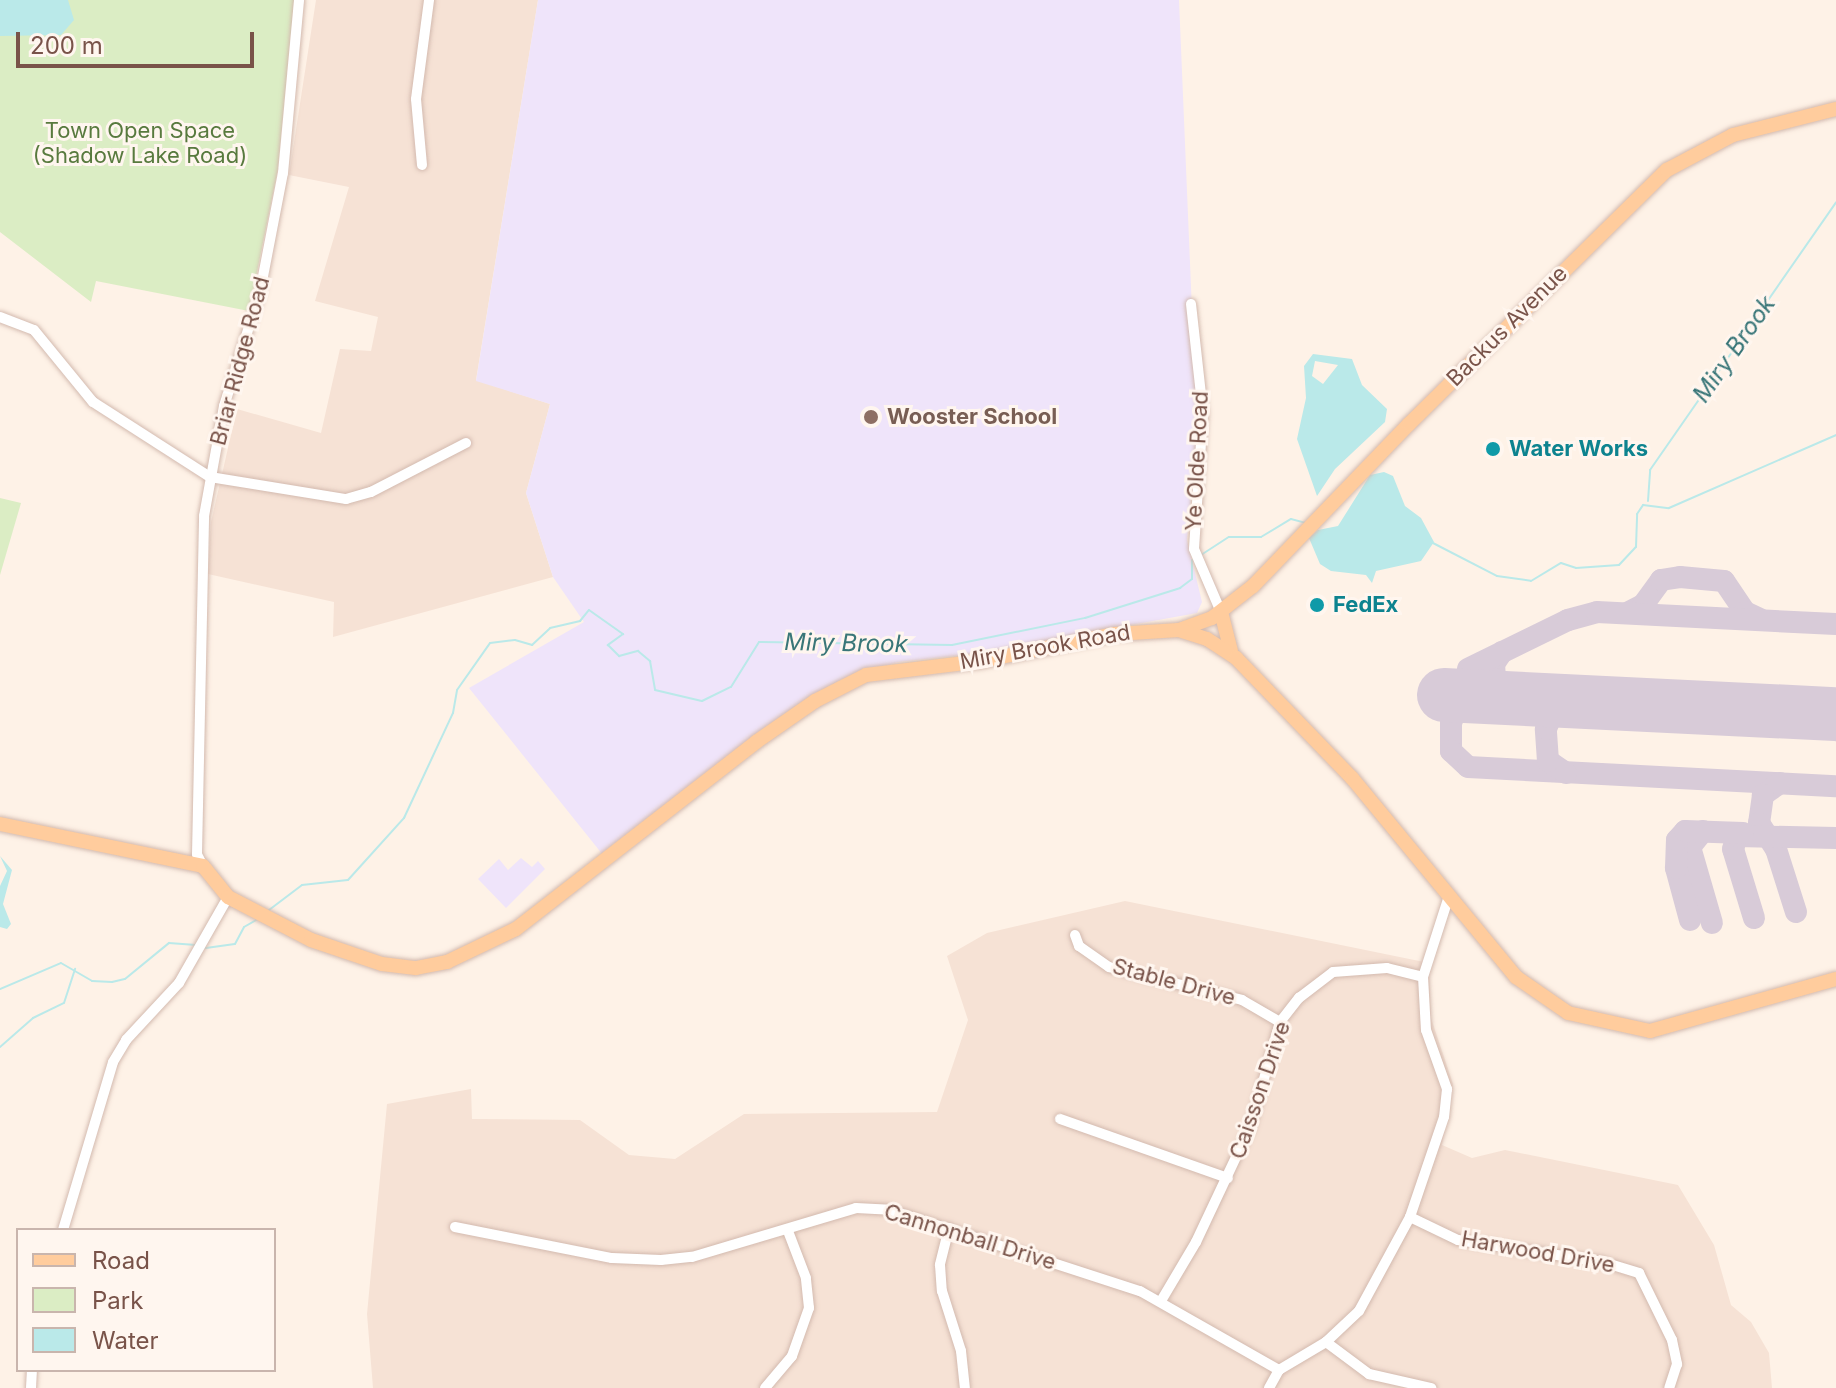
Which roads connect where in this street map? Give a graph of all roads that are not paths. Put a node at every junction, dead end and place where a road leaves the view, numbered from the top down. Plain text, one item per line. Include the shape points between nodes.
1 (299, 0) edge
2 (429, 0) edge
3 (1836, 109) edge
4 (422, 165) dead end
5 (1191, 304) dead end
6 (0, 317) edge
7 (466, 443) dead end
8 (210, 477) junction
9 (1221, 612) junction
10 (1179, 630) junction
11 (1236, 658) junction
12 (0, 824) edge
13 (203, 866) junction
14 (1449, 896) junction
15 (228, 897) junction
16 (1075, 935) dead end
17 (1423, 977) junction
18 (1836, 979) edge
19 (1280, 1022) junction
20 (1060, 1119) dead end
21 (1228, 1178) junction
22 (1410, 1217) junction
23 (455, 1227) dead end
24 (64, 1228) edge
25 (949, 1228) junction
26 (788, 1231) junction
27 (1161, 1301) junction
28 (1326, 1342) junction
29 (1279, 1370) junction
30 (765, 1388) edge
31 (965, 1388) edge
32 (1269, 1388) edge
33 (1431, 1388) edge
34 (1669, 1388) edge

1 - 8 street, Briar Ridge Road via 283,173 260,292 224,406
2 - 4 street via 416,99
3 - 9 main road, Backus Avenue via 1733,135 1667,170
5 - 9 street, Ye Olde Road via 1203,413 1192,527 1196,557
6 - 8 street via 34,330 93,402
7 - 8 street via 371,492 346,499
8 - 13 street, Briar Ridge Road via 204,516 200,673 197,854
9 - 10 main road, Backus Avenue
9 - 11 main road via 1225,638
10 - 11 main road, Miry Brook Road via 1207,639
10 - 15 main road, Miry Brook Road via 1115,634 981,661 898,668 852,681 756,742 549,906 447,962 416,968 382,964 289,929
11 - 14 main road, Miry Brook Road via 1331,755
12 - 13 main road
13 - 15 main road, Miry Brook Road
14 - 17 street
14 - 18 main road, Miry Brook Road via 1539,998 1568,1013 1628,1030 1672,1027
15 - 24 street via 196,957 113,1062
16 - 19 street, Stable Drive via 1079,946 1109,967 1242,1000
17 - 19 street, Caisson Drive via 1387,968 1333,972 1299,998
17 - 22 street via 1426,1030 1447,1089 1444,1117
19 - 21 street, Caisson Drive via 1251,1125
20 - 21 street
21 - 27 street, Caisson Drive
22 - 28 street via 1359,1311
22 - 34 street, Harwood Drive via 1458,1240 1603,1262 1639,1273 1672,1340 1677,1364
23 - 26 street, Cannonball Drive via 612,1258 661,1260
25 - 26 street, Cannonball Drive via 877,1208 856,1208
25 - 27 street, Cannonball Drive
25 - 31 street via 941,1278
26 - 30 street via 806,1278 809,1308 792,1356
27 - 29 street, Cannonball Drive
28 - 29 street
28 - 33 street via 1369,1374
29 - 32 street

